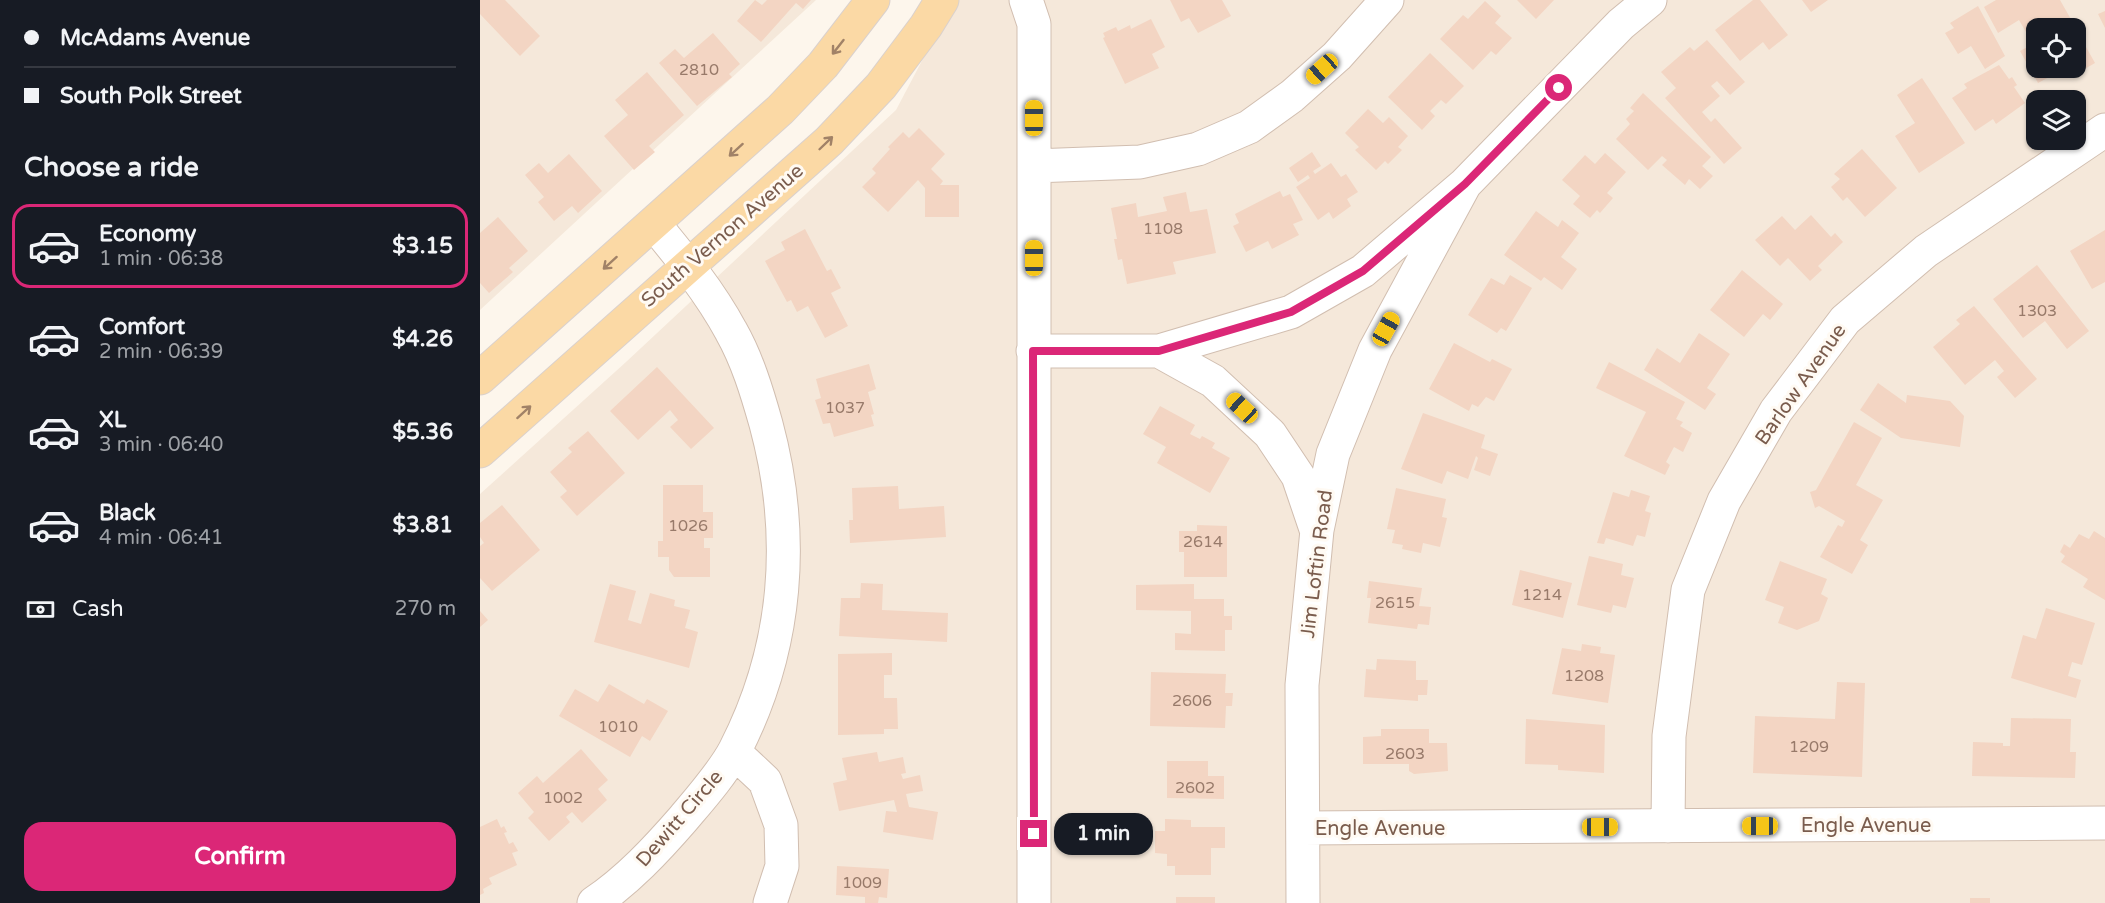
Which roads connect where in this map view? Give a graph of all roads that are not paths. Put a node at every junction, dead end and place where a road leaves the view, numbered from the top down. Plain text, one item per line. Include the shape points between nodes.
1 (873, 0) edge
2 (942, 0) edge
3 (1026, 0) edge
4 (1388, 0) edge
5 (1650, 0) edge
6 (2105, 130) edge
7 (1034, 166) junction
8 (1465, 184) junction
9 (654, 224) junction
10 (687, 265) junction
11 (1033, 351) junction
12 (1159, 351) junction
13 (480, 378) edge
14 (480, 451) edge
15 (1317, 530) junction
16 (734, 753) junction
17 (2105, 823) edge
18 (1668, 826) junction
19 (1302, 828) junction
20 (594, 903) edge
21 (770, 903) edge
22 (1034, 903) edge
23 (1303, 903) edge

1 -> 9 main road via 823,65 780,111
10 -> 2 main road, South Vernon Avenue via 829,141 881,86
3 - 7 street via 1034,24
4 - 7 street via 1337,56 1249,127 1198,149 1140,162
5 - 8 street via 1621,24
6 - 18 street, Barlow Avenue via 1917,258 1845,320 1776,411 1724,501 1688,590 1668,736
7 - 11 street
8 - 12 street via 1363,271 1291,312
8 - 15 street, Jim Loftin Road via 1375,350 1333,454
9 - 10 street, Dewitt Circle
9 -> 13 main road
14 -> 10 main road, South Vernon Avenue
10 - 16 street, Dewitt Circle via 732,331 755,384 775,458 783,517 784,574 779,621 771,659
11 - 12 street
11 - 22 street
12 - 15 street via 1213,381 1270,434 1298,476
15 - 19 street, Jim Loftin Road via 1302,685
16 - 20 street, Dewitt Circle via 655,852
16 - 21 street, Dewitt Circle via 765,781 782,825 782,866
17 - 18 street, Engle Avenue
18 - 19 street, Engle Avenue
19 - 23 street, Jim Loftin Road

